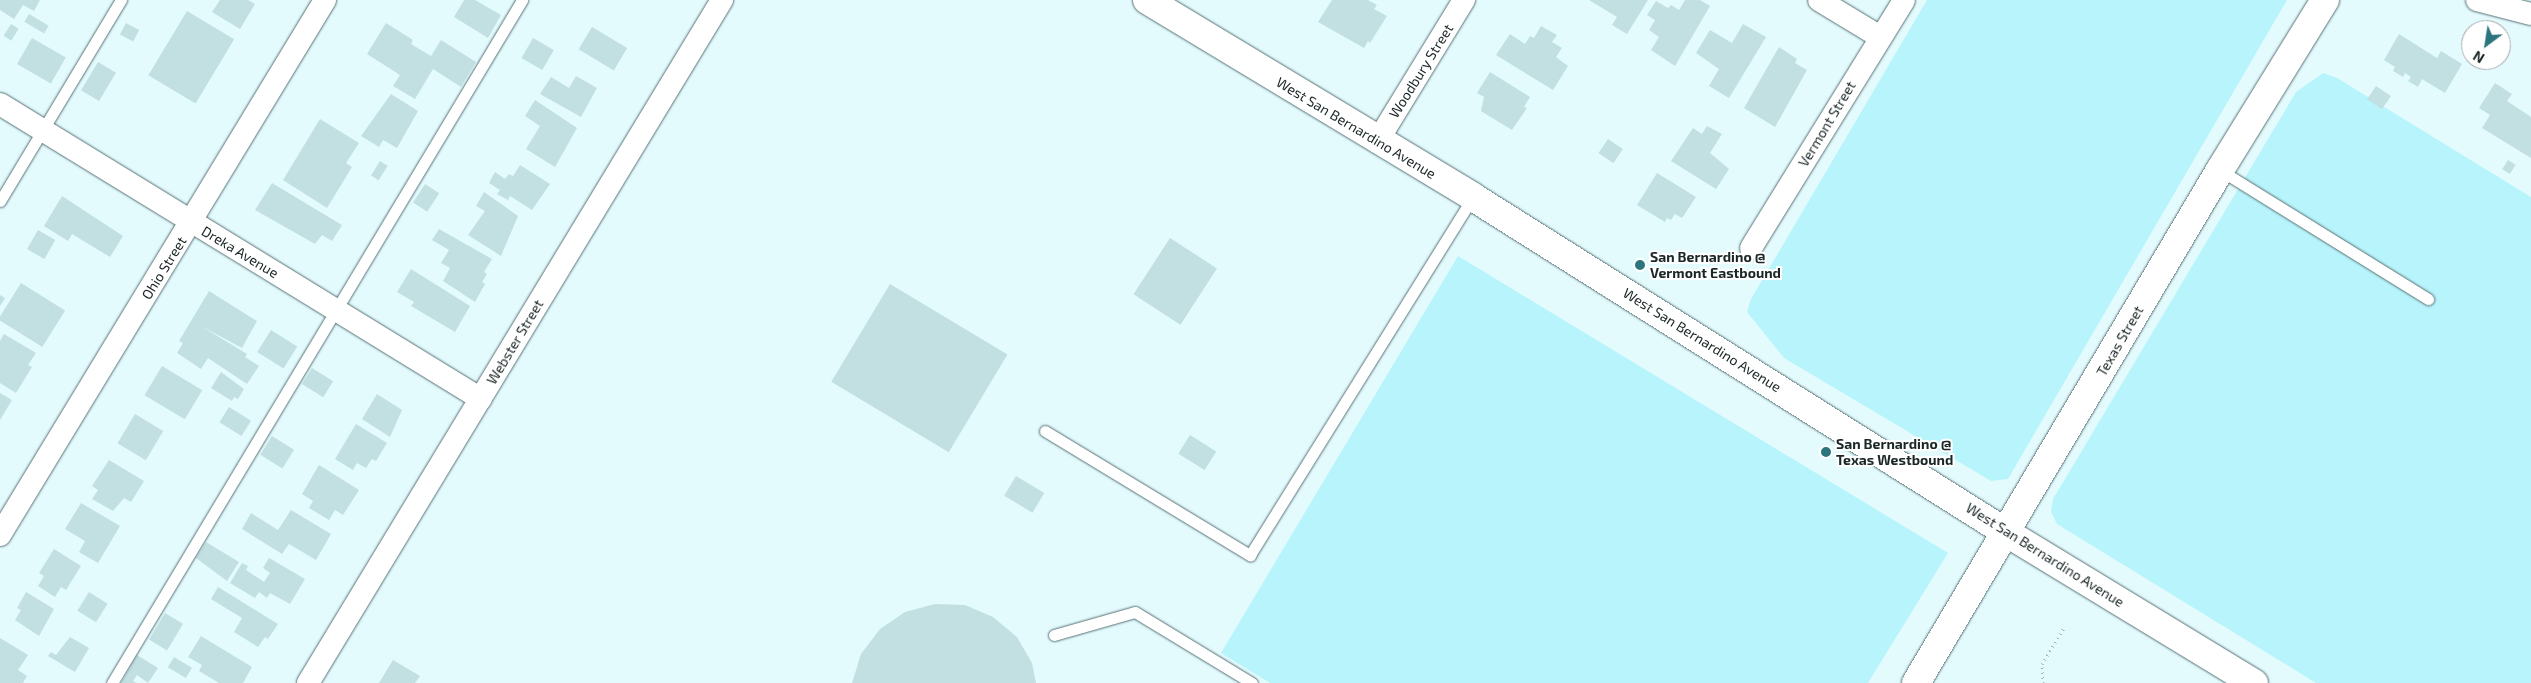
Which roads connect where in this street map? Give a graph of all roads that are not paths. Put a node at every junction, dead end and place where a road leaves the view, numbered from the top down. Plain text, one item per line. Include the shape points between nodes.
1 (121, 0) edge
2 (325, 0) edge
3 (522, 0) edge
4 (722, 0) edge
5 (1147, 0) edge
6 (1464, 0) edge
7 (1818, 0) edge
8 (1904, 0) edge
9 (2325, 0) edge
10 (2477, 0) edge
11 (2531, 14) edge
12 (1880, 37) junction
13 (0, 104) edge
14 (43, 130) junction
15 (1377, 142) junction
16 (2220, 170) junction
17 (1473, 197) junction
18 (0, 201) edge
19 (192, 222) junction
20 (1751, 248) dead end
21 (2428, 299) dead end
22 (337, 311) junction
23 (481, 399) junction
24 (1045, 431) dead end
25 (2007, 533) junction
26 (0, 535) edge
27 (1054, 635) dead end
28 (112, 683) edge
29 (308, 683) edge
30 (1252, 683) edge
31 (1916, 683) edge
32 (2254, 683) edge

1 - 14 lane
2 - 19 street, Ohio Street
3 - 22 lane
4 - 23 street, Webster Street
5 - 15 main road, West San Bernardino Avenue
6 - 15 street, Woodbury Street
7 - 12 street
8 - 12 street, Vermont Street
9 - 16 main road, Texas Street
10 - 11 street
12 - 20 street, Vermont Street
13 - 14 street, Dreka Avenue
14 - 18 lane
14 - 19 street, Dreka Avenue
15 - 17 main road, West San Bernardino Avenue
16 - 21 lane
16 - 25 main road, Texas Street
17 - 24 lane via 1250,555
17 - 25 main road, West San Bernardino Avenue
19 - 22 street, Dreka Avenue
19 - 26 street, Ohio Street
22 - 23 street, Dreka Avenue
22 - 28 lane
23 - 29 street, Webster Street
25 - 31 main road, Texas Street
25 - 32 main road, West San Bernardino Avenue
27 - 30 lane via 1135,612

